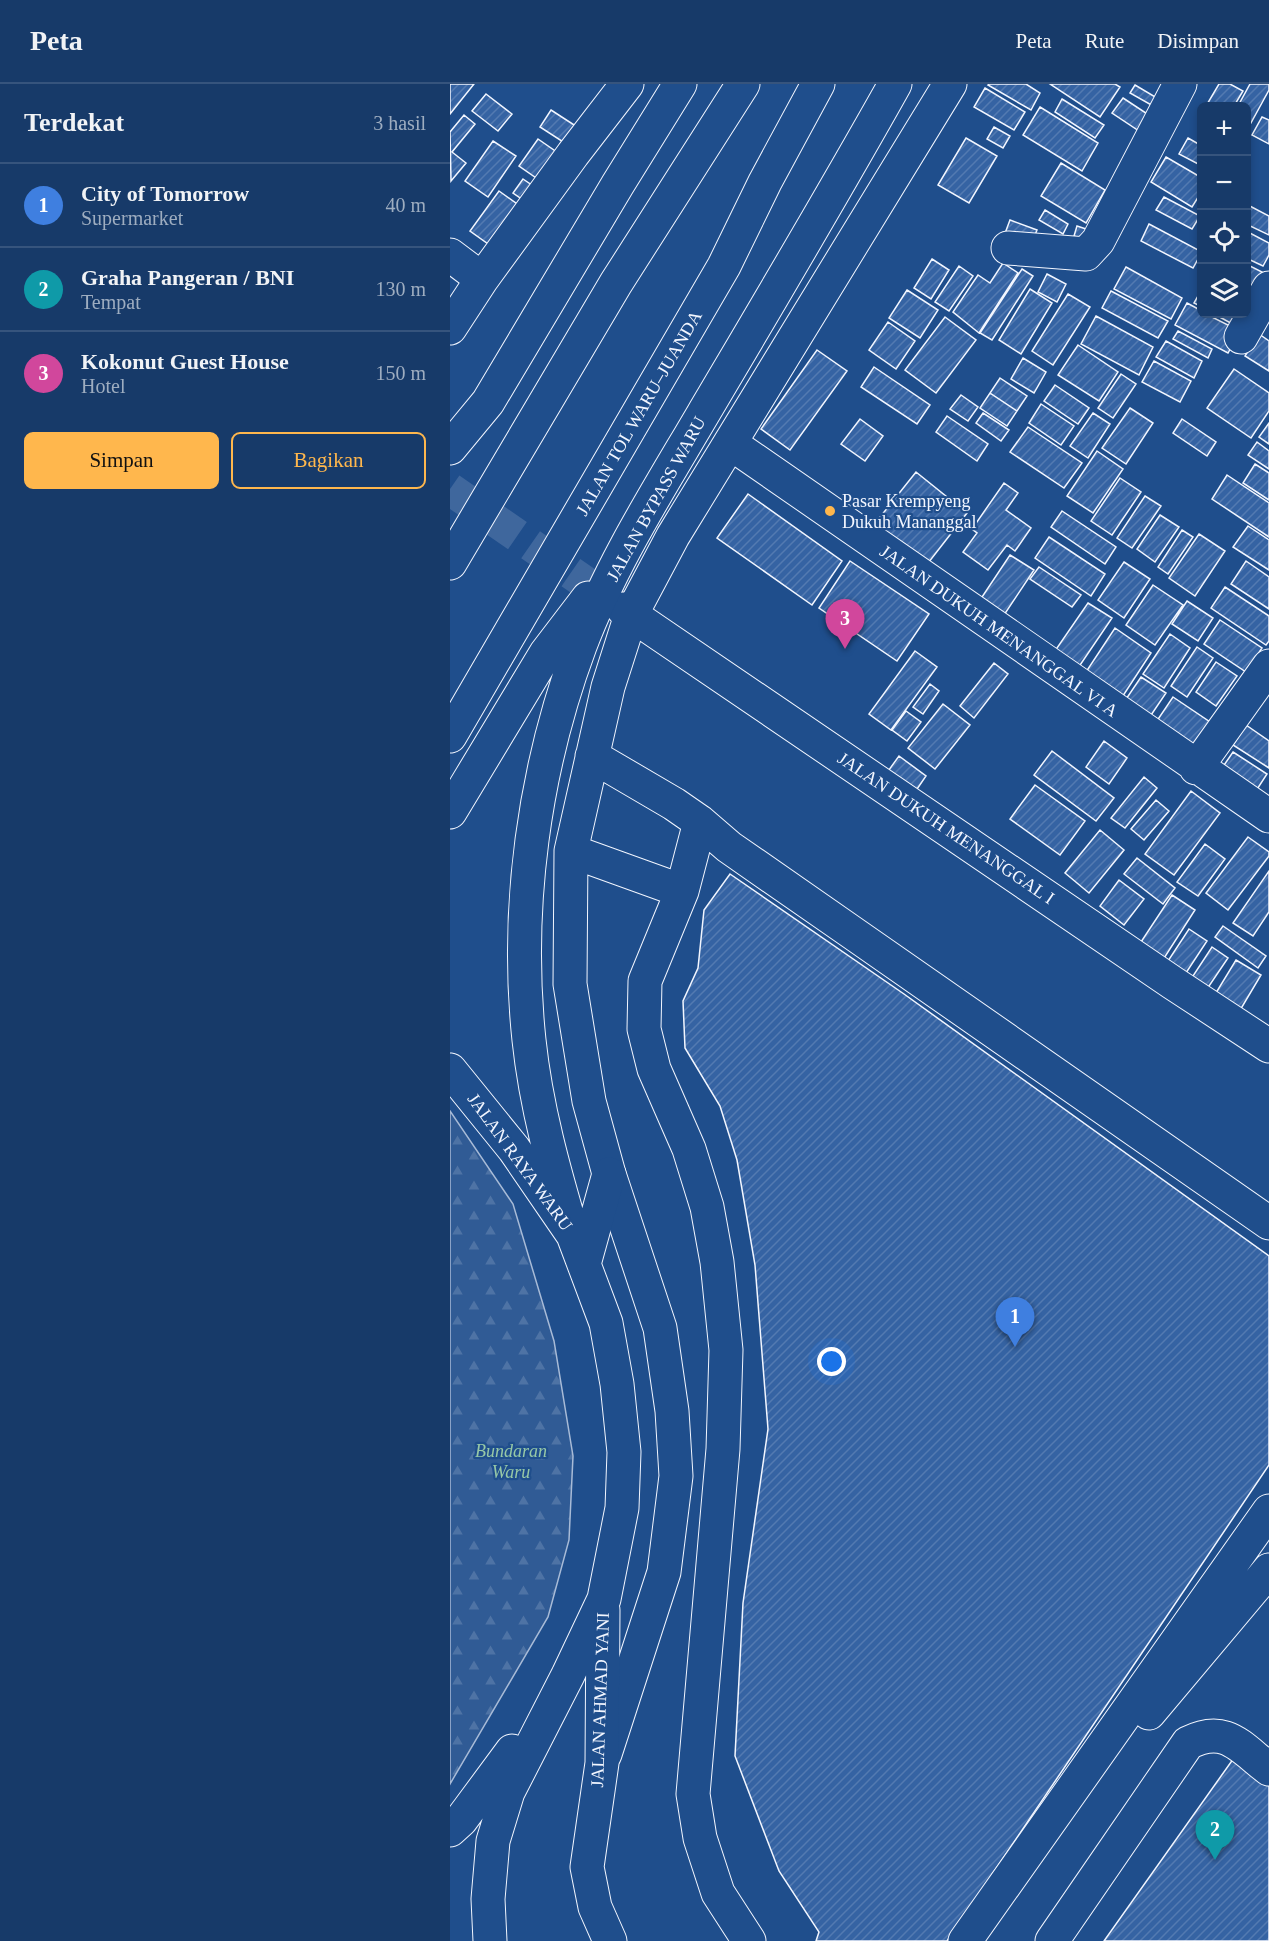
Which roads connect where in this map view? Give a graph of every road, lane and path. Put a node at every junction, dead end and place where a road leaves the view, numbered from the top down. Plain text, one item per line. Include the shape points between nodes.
1 (680, 84) edge
2 (743, 84) edge
3 (818, 84) edge
4 (895, 84) edge
5 (950, 84) edge
6 (1180, 84) edge
7 (620, 87) edge
8 (1008, 248) dead end
9 (450, 255) edge
10 (482, 279) junction
11 (1269, 288) edge
12 (450, 328) edge
13 (1242, 337) dead end
14 (488, 402) junction
15 (736, 433) junction
16 (450, 448) edge
17 (450, 471) edge
18 (621, 554) junction
19 (450, 563) edge
20 (627, 612) junction
21 (1269, 666) edge
22 (450, 736) edge
23 (592, 756) junction
24 (1196, 768) junction
25 (450, 812) edge
26 (1269, 816) edge
27 (700, 822) junction
28 (572, 851) junction
29 (682, 891) junction
30 (1269, 1046) edge
31 (450, 1070) edge
32 (609, 1174) junction
33 (1269, 1223) edge
34 (578, 1250) junction
35 (1269, 1511) edge
36 (1269, 1570) edge
37 (604, 1599) junction
38 (568, 1675) junction
39 (602, 1763) junction
40 (1269, 1769) edge
41 (450, 1830) edge
42 (1031, 1847) junction
43 (490, 1941) edge
44 (609, 1941) edge
45 (749, 1941) edge
46 (965, 1941) edge
47 (1052, 1941) edge

1 - 14 main road
2 - 19 main road via 616,283
3 - 22 main road, JALAN TOL WARU–JUANDA via 724,266
4 - 18 main road, JALAN BYPASS WARU
5 - 15 main road
6 - 8 main road via 1090,251 1086,254
7 - 10 main road
9 - 10 main road
10 - 12 main road
11 - 13 main road
14 - 16 main road
14 - 17 main road
15 - 20 main road
15 - 24 main road, JALAN DUKUH MENANGGAL VI A
18 - 25 main road via 546,653
18 - 34 main road, JALAN BYPASS WARU via 580,645 550,741 531,840 524,940 529,1040 545,1139
20 - 23 main road
20 - 30 main road, JALAN DUKUH MENANGGAL I
21 - 24 main road
23 - 27 main road
23 - 28 main road
24 - 26 main road, JALAN DUKUH MENANGGAL VI A
27 - 29 main road
27 - 33 main road via 729,847
28 - 29 main road
28 - 32 main road via 570,984 589,1101
29 - 45 main road via 645,981 644,1029 654,1069 689,1149 707,1208 717,1262 726,1350 723,1449 693,1794 700,1838 718,1893
31 - 34 main road, JALAN RAYA WARU via 514,1149
32 - 34 main road
32 - 39 main road via 660,1328 672,1411 676,1476 664,1572
34 - 37 main road, JALAN RAYA WARU via 606,1323 624,1452 622,1508
35 - 42 main road
36 - 42 main road
37 - 38 main road, JALAN RAYA WARU
37 - 39 main road, JALAN AHMAD YANI
38 - 41 main road
38 - 43 main road via 508,1792 493,1841 488,1899
39 - 44 main road, JALAN AHMAD YANI via 587,1867 595,1907
40 - 47 main road via 1227,1738 1213,1734 1188,1743
42 - 46 main road

